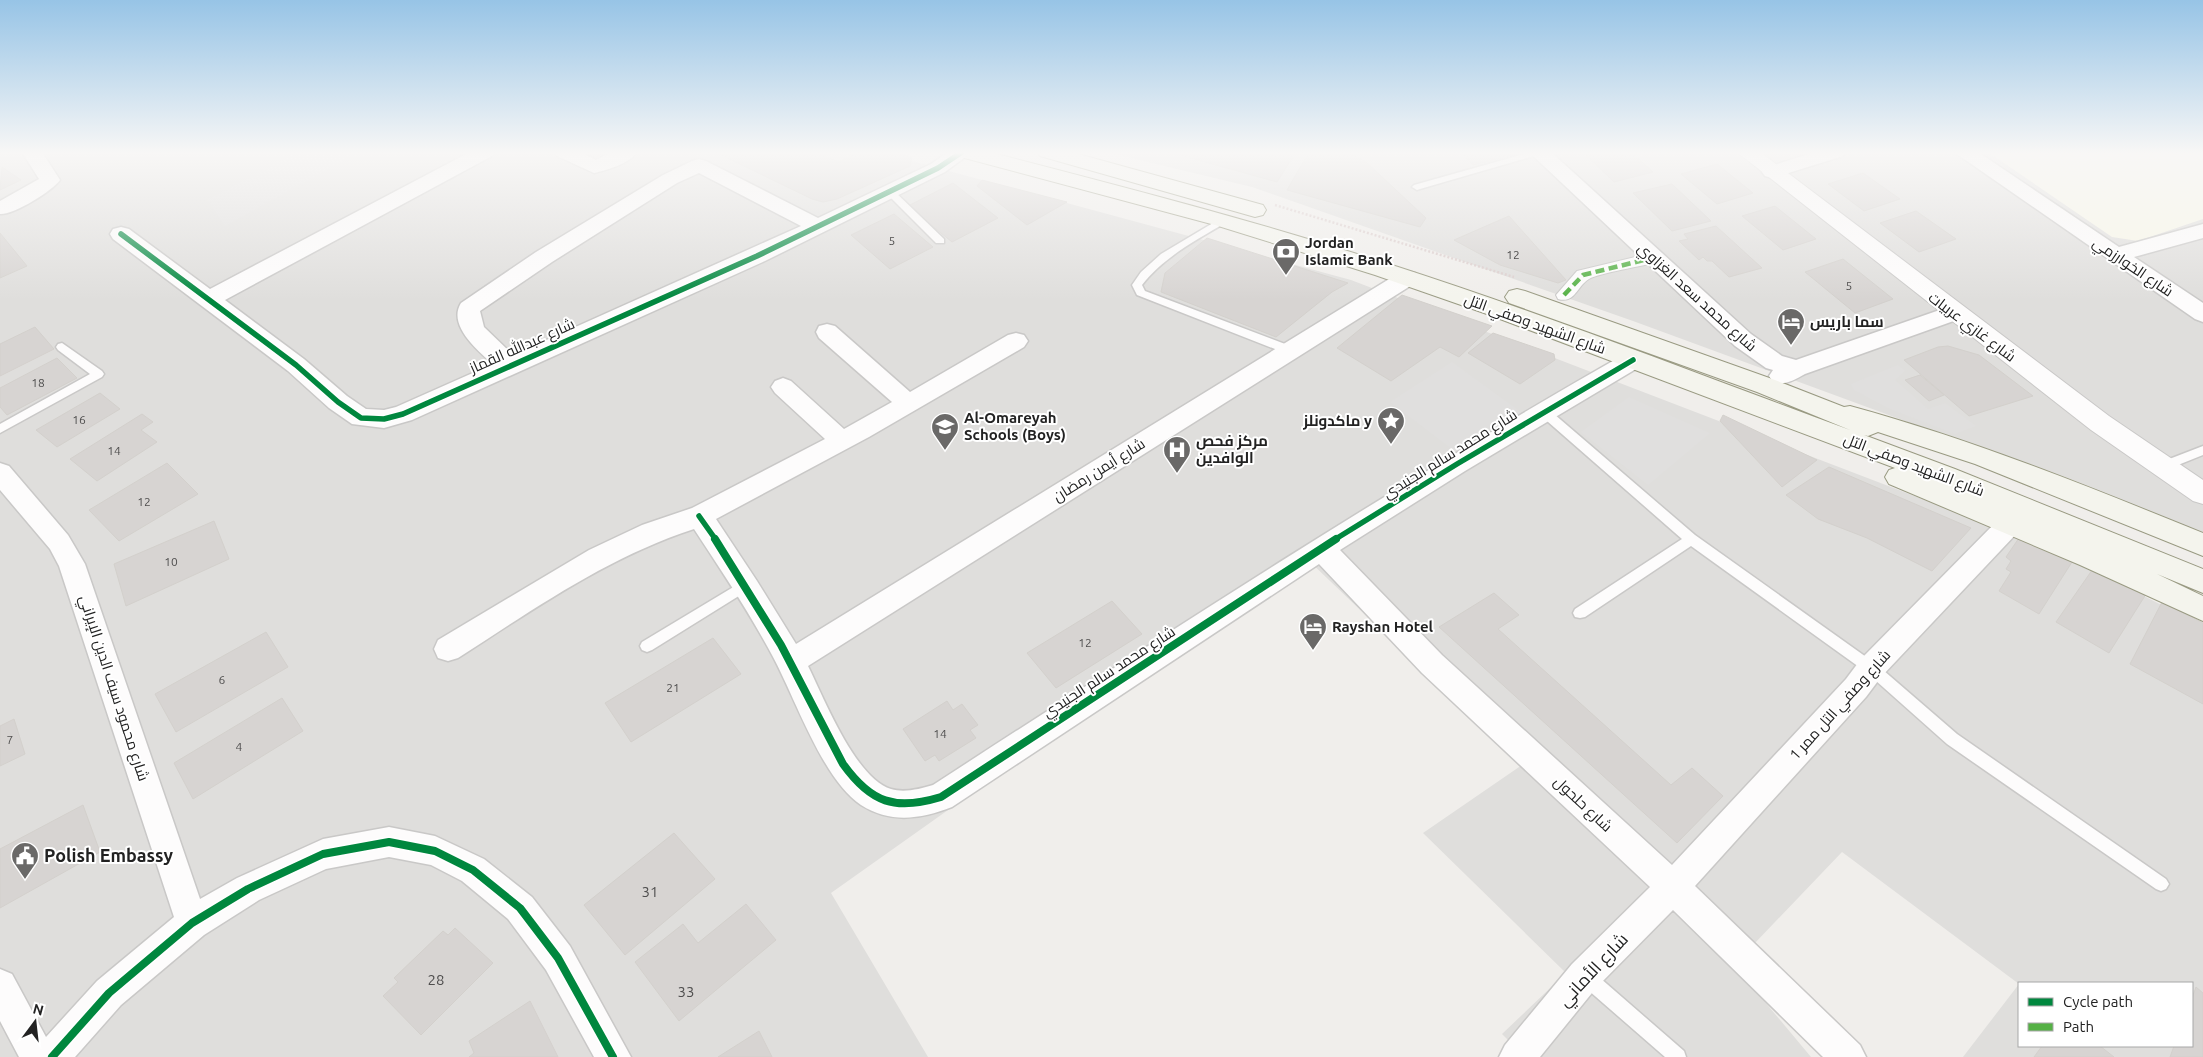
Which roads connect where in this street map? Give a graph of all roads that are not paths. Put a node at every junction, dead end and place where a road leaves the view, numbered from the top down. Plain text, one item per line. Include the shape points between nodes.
1 (16, 201) edge
2 (393, 201) edge
3 (634, 201) edge
4 (769, 201) edge
5 (871, 201) edge
6 (900, 201) edge
7 (1152, 201) edge
8 (1223, 201) edge
9 (1592, 201) edge
10 (1810, 201) edge
11 (2037, 201) edge
12 (3, 208) dead end
13 (1223, 220) junction
14 (818, 227) junction
15 (2203, 231) edge
16 (121, 234) dead end
17 (940, 241) dead end
18 (2116, 255) junction
19 (1652, 258) junction
20 (1407, 278) junction
21 (1564, 295) dead end
22 (208, 300) junction
23 (1954, 313) junction
24 (2203, 314) edge
25 (827, 332) dead end
26 (1016, 341) dead end
27 (62, 347) dead end
28 (1289, 350) junction
29 (1633, 360) junction
30 (509, 365) junction
31 (1797, 368) junction
32 (1766, 386) junction
33 (783, 387) dead end
34 (909, 404) junction
35 (1543, 411) junction
36 (1804, 413) junction
37 (0, 429) edge
38 (842, 442) junction
39 (2203, 450) edge
40 (2163, 466) junction
41 (1947, 468) junction
42 (0, 473) edge
43 (2203, 494) edge
44 (699, 516) junction
45 (2009, 525) junction
46 (1691, 539) junction
47 (2203, 545) edge
48 (1321, 548) junction
49 (2203, 562) edge
50 (2203, 581) edge
51 (746, 584) junction
52 (2203, 609) edge
53 (1580, 613) dead end
54 (647, 646) dead end
55 (448, 649) dead end
56 (791, 662) junction
57 (1871, 668) junction
58 (2161, 884) dead end
59 (1673, 887) junction
60 (192, 923) junction
61 (1584, 976) junction
62 (0, 986) edge
63 (38, 1057) edge
64 (52, 1057) edge
65 (613, 1057) edge
66 (1517, 1057) edge
67 (1678, 1057) edge
68 (1848, 1057) edge

1 - 12 street
2 - 22 street
3 - 30 street via 469,308 467,317 471,328
4 - 14 street
5 - 14 street, شارع عبدالله القماز
6 - 17 lane
7 - 13 main road, شارع الشهيد وصفي التل
8 - 32 main road, شارع الشهيد وصفي التل via 1394,254
9 - 19 street, شارع محمد سعد الغزاوي
10 - 23 street, شارع غازي عربيات
11 - 18 street, شارع الخوارزمي
13 - 20 main road, شارع الشهيد وصفي التل
13 - 28 lane via 1160,259 1143,275 1138,289 1141,293
14 - 30 street, شارع عبدالله القماز
15 - 18 street
16 - 22 street, شارع عبدالله القماز
18 - 24 street, شارع الخوارزمي
19 - 21 street via 1583,275
19 - 31 street, شارع محمد سعد الغزاوي via 1765,358
20 - 28 street, شارع أيمن رمضان
20 - 29 main road, شارع الشهيد وصفي التل
22 - 30 street, شارع عبدالله القماز via 361,418 384,419 404,414
23 - 31 street
23 - 40 street, شارع غازي عربيات via 2100,424
25 - 34 street
26 - 34 street
27 - 37 lane via 98,374
28 - 56 street, شارع أيمن رمضان
29 - 35 street, شارع محمد سالم الجنيدي
29 - 36 main road, شارع الشهيد وصفي التل
31 - 32 street
32 - 36 main road, شارع الشهيد وصفي التل
33 - 38 street
34 - 38 street
35 - 46 lane
35 - 48 street, شارع محمد سالم الجنيدي
36 - 41 main road, شارع الشهيد وصفي التل
36 - 45 main road via 1848,454
36 - 47 main road via 1911,431 2003,464
38 - 44 street
39 - 40 lane
40 - 43 street, شارع غازي عربيات
41 - 49 main road, شارع الشهيد وصفي التل
41 - 50 main road, شارع الشهيد وصفي التل
42 - 60 street, شارع محمود سيف الدين الإيراني via 59,542 72,564
44 - 51 street, شارع محمد سالم الجنيدي
44 - 55 street via 652,532 592,562
45 - 52 main road via 2094,558
45 - 57 street, شارع وصفي التل ممر 1
46 - 53 lane
46 - 57 lane
48 - 56 street, شارع محمد سالم الجنيدي via 941,797 913,806 887,803 862,787 842,761
48 - 59 street, شارع حلحول via 1432,664
51 - 54 lane
51 - 56 street, شارع محمد سالم الجنيدي
57 - 58 lane via 1952,739
57 - 59 street, شارع وصفي التل ممر 1
59 - 61 street, شارع الأماني
59 - 68 street, شارع حلحول
60 - 64 street via 109,993
60 - 65 street via 248,889 323,854 389,842 435,851 473,870 520,908 558,958
61 - 66 street, شارع الأماني
61 - 67 lane
62 - 63 street

